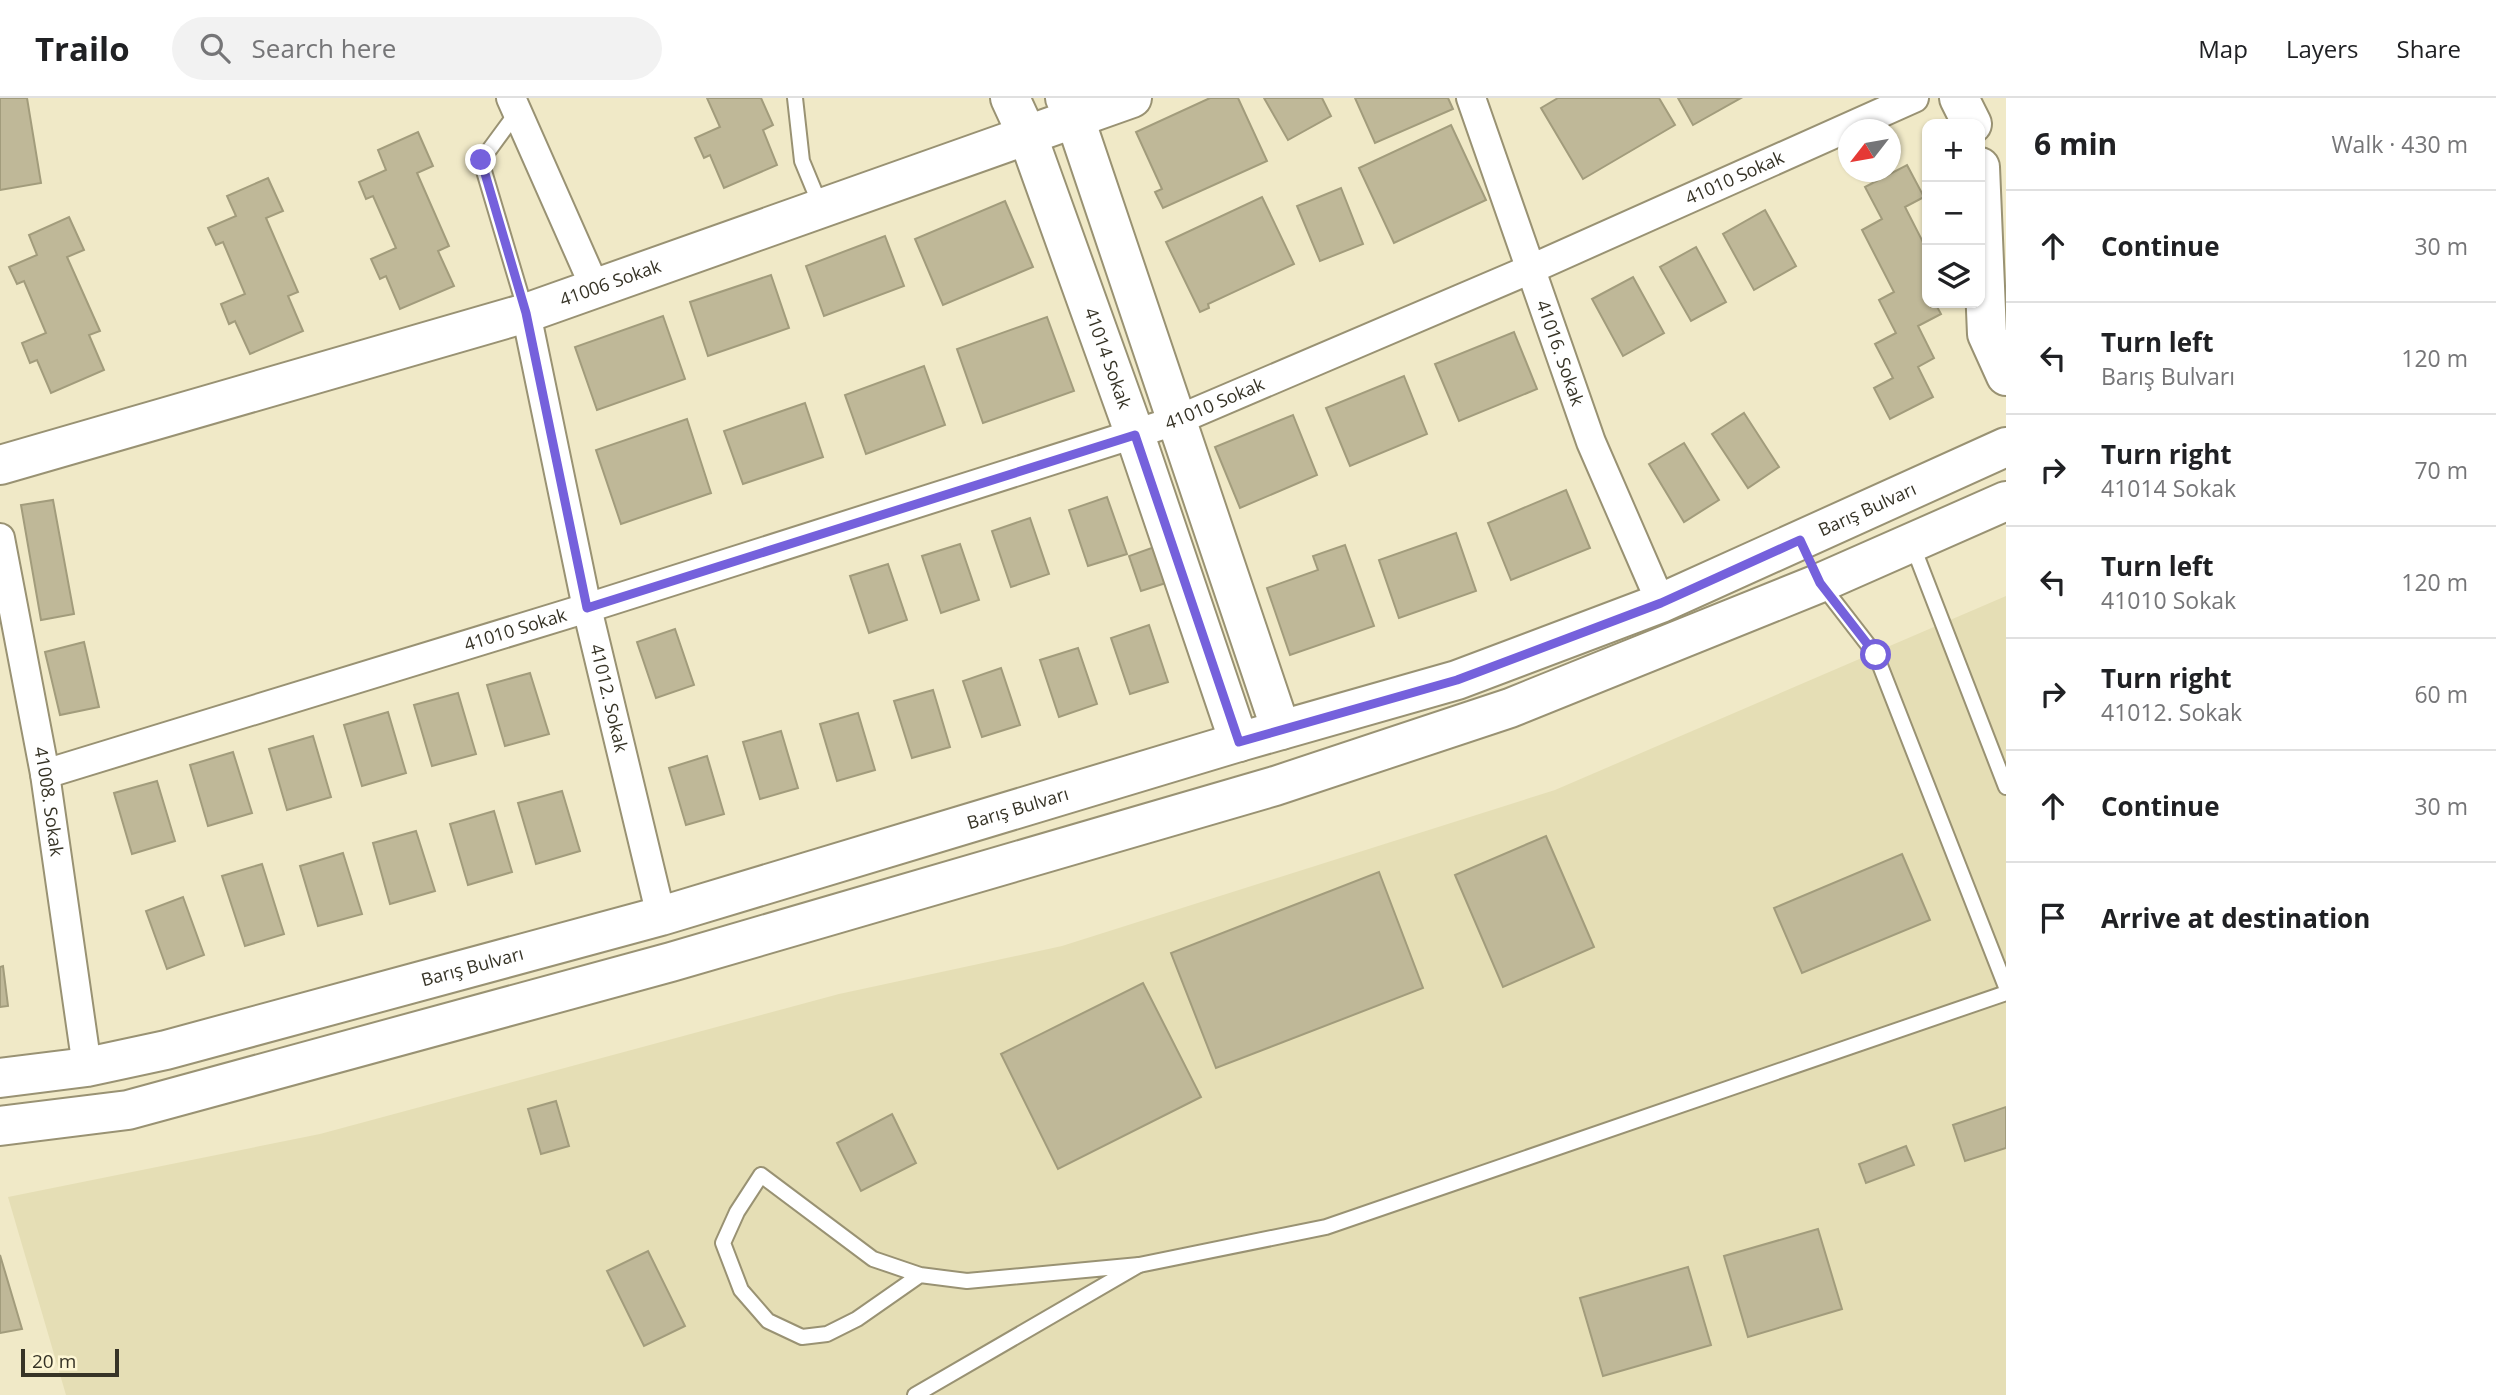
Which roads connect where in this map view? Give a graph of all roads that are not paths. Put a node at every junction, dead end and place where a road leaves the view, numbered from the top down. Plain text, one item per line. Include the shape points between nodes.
1 (795, 98) edge
2 (1010, 98) edge
3 (1132, 98) edge
4 (1471, 98) edge
5 (1914, 98) edge
6 (1959, 98) edge
7 (514, 105) edge
8 (1070, 109) edge
9 (1970, 119) edge
10 (1028, 137) junction
11 (1981, 182) edge
12 (822, 208) junction
13 (1531, 269) junction
14 (596, 290) junction
15 (526, 313) junction
16 (2006, 376) edge
17 (1175, 421) junction
18 (1135, 435) junction
19 (2006, 447) edge
20 (0, 465) edge
21 (2006, 501) edge
22 (0, 538) edge
23 (1800, 540) junction
24 (1911, 541) junction
25 (1820, 583) junction
26 (1661, 603) junction
27 (587, 608) junction
28 (1260, 736) junction
29 (46, 774) junction
30 (1275, 786) junction
31 (2006, 787) edge
32 (660, 916) junction
33 (671, 962) junction
34 (2006, 987) edge
35 (2006, 993) edge
36 (87, 1067) junction
37 (0, 1078) edge
38 (0, 1126) edge
39 (1139, 1265) junction
40 (920, 1275) junction
41 (915, 1395) edge

1 - 12 lane via 802,161
2 - 10 main road, 41014 Sokak
3 - 8 main road, 41006 Sokak
4 - 13 street, 41016. Sokak
5 - 13 street, 41010 Sokak
6 - 9 main road
7 - 14 street
7 - 15 lane via 481,160
8 - 10 main road, 41006 Sokak
8 - 17 main road
10 - 12 main road, 41006 Sokak
10 - 18 main road, 41014 Sokak
11 - 16 main road via 1987,334
12 - 14 main road, 41006 Sokak
13 - 17 street, 41010 Sokak
13 - 26 street, 41016. Sokak via 1591,442
14 - 15 main road, 41006 Sokak
15 - 20 main road, 41006 Sokak
15 - 27 street, 41012. Sokak
17 - 18 street, 41010 Sokak
17 - 28 main road
18 - 27 street, 41010 Sokak
18 - 28 main road, 41014 Sokak
19 - 23 main road, Barış Bulvarı
21 - 24 main road
22 - 29 street, 41008. Sokak
23 - 25 main road
23 - 26 main road, Barış Bulvarı
24 - 25 main road
24 - 31 lane
25 - 30 main road via 1510,708
25 - 34 lane via 1876,655
26 - 28 main road, Barış Bulvarı via 1457,680
27 - 29 street, 41010 Sokak
27 - 32 street, 41012. Sokak
28 - 30 main road
28 - 32 main road, Barış Bulvarı
29 - 36 street, 41008. Sokak
30 - 33 main road
32 - 33 main road
32 - 36 main road, Barış Bulvarı via 166,1050
33 - 38 main road via 128,1110
35 - 39 lane via 1326,1227
36 - 37 main road, Barış Bulvarı
39 - 40 lane via 967,1282
39 - 41 lane
40 - 40 lane via 873,1259 761,1175 723,1243 741,1290 768,1321 802,1337 827,1334 857,1319

